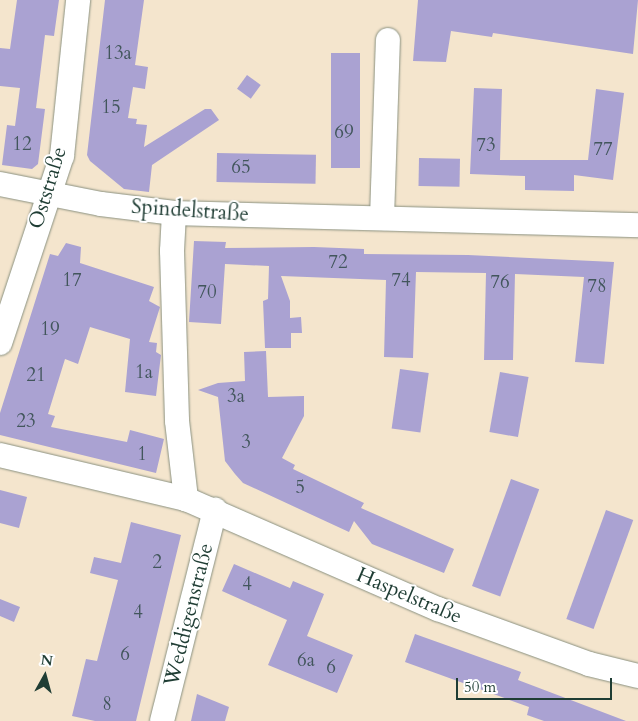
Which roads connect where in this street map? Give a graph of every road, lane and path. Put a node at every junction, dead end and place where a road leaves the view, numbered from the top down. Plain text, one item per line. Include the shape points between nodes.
1 (78, 0) edge
2 (388, 40) dead end
3 (0, 184) edge
4 (50, 194) junction
5 (174, 213) junction
6 (382, 218) junction
7 (638, 225) edge
8 (0, 343) edge
9 (0, 455) edge
10 (186, 498) junction
11 (215, 510) junction
12 (638, 676) edge
13 (162, 721) edge

1 - 4 street, Oststraße via 62,156
2 - 6 street
3 - 4 street, Spindelstraße
4 - 5 street, Spindelstraße
4 - 8 street, Oststraße via 20,275
5 - 6 street, Spindelstraße
5 - 10 street via 172,251 177,421
6 - 7 street, Spindelstraße
9 - 10 street, Haspelstraße
10 - 11 street, Haspelstraße
11 - 12 street, Haspelstraße via 438,609 589,664
11 - 13 street, Weddigenstraße

